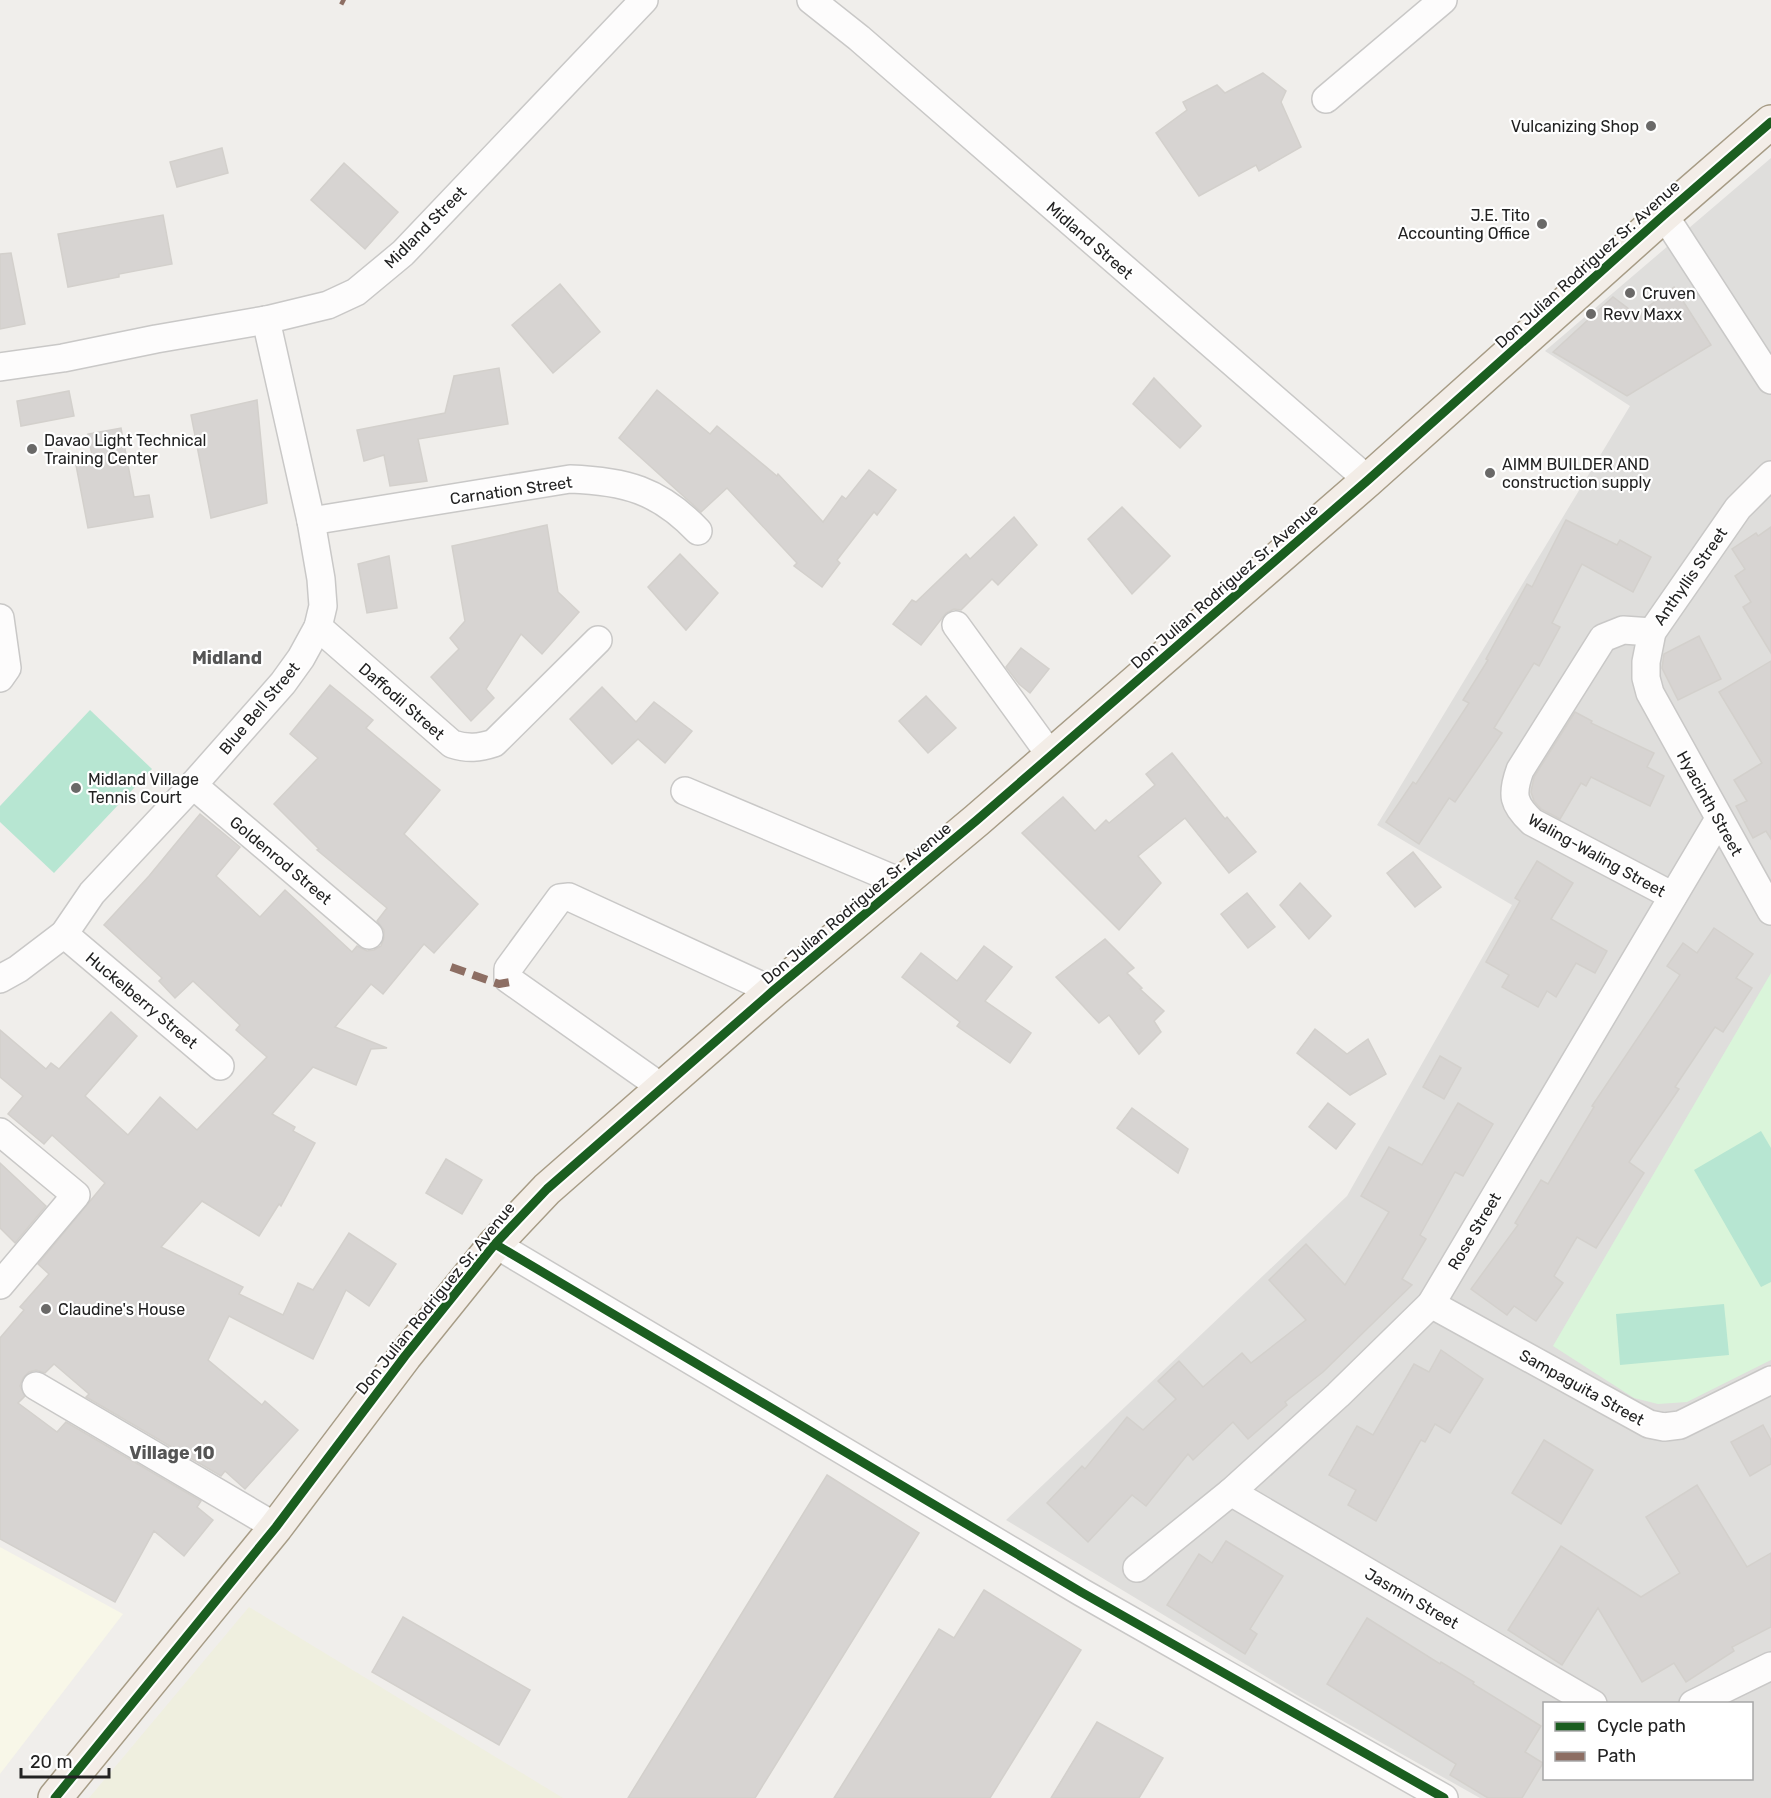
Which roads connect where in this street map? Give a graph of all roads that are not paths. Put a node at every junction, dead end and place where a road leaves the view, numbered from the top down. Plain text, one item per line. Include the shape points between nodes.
1 (644, 0) edge
2 (811, 0) edge
3 (1443, 0) edge
4 (1326, 99) dead end
5 (1771, 122) edge
6 (1664, 214) junction
7 (266, 321) junction
8 (0, 367) edge
9 (1771, 380) edge
10 (1771, 475) edge
11 (1368, 480) junction
12 (311, 520) junction
13 (698, 531) dead end
14 (0, 618) edge
15 (956, 625) dead end
16 (318, 627) junction
17 (1652, 632) junction
18 (598, 640) dead end
19 (0, 678) edge
20 (1650, 693) joint
21 (1051, 756) junction
22 (193, 785) junction
23 (685, 791) dead end
24 (1719, 819) junction
25 (903, 883) junction
26 (1672, 896) junction
27 (1771, 911) edge
28 (64, 934) junction
29 (369, 935) dead end
30 (0, 979) edge
31 (773, 991) junction
32 (220, 1066) dead end
33 (661, 1087) junction
34 (0, 1132) edge
35 (495, 1244) junction
36 (0, 1285) edge
37 (1431, 1304) junction
38 (1771, 1380) edge
39 (36, 1386) dead end
40 (1231, 1492) junction
41 (276, 1527) junction
42 (1137, 1568) dead end
43 (1771, 1666) edge
44 (1590, 1702) edge
45 (1697, 1702) edge
46 (55, 1798) edge
47 (1444, 1798) edge

1 - 7 street, Midland Street via 403,253 356,292 328,305
2 - 11 street, Midland Street
3 - 4 street
5 - 6 main road, Don Julian Rodriguez Sr. Avenue
6 - 9 street
6 - 11 main road, Don Julian Rodriguez Sr. Avenue
7 - 8 street, Midland Street
7 - 12 street, Blue Bell Street
10 - 17 street, Anthyllis Street via 1738,508
11 - 21 main road, Don Julian Rodriguez Sr. Avenue
12 - 13 street, Carnation Street via 570,479 605,480 634,487 684,515
12 - 16 street, Blue Bell Street via 323,606
14 - 19 street via 7,668
15 - 21 street
16 - 18 street, Daffodil Street via 452,744 465,748 494,743
16 - 22 street, Blue Bell Street via 283,683
17 - 20 street, Anthyllis Street via 1646,662
17 - 26 street, Waling-Waling Street via 1623,630 1604,638 1520,770 1514,798 1532,822
20 - 24 street, Hyacinth Street
21 - 25 main road, Don Julian Rodriguez Sr. Avenue
22 - 28 street, Blue Bell Street via 92,893
22 - 29 street, Goldenrod Street
23 - 25 street
24 - 26 street, Rose Street
24 - 27 street, Hyacinth Street
25 - 31 main road, Don Julian Rodriguez Sr. Avenue
26 - 37 street, Rose Street
28 - 30 street, Blue Bell Street
28 - 32 street, Huckelberry Street
31 - 33 main road, Don Julian Rodriguez Sr. Avenue
31 - 33 street via 569,897 560,898 508,969 508,979
33 - 35 main road, Don Julian Rodriguez Sr. Avenue via 547,1189
34 - 36 street via 76,1195
35 - 41 main road, Don Julian Rodriguez Sr. Avenue
35 - 47 street via 1071,1586
37 - 38 street, Sampaguita Street via 1649,1424 1680,1425
37 - 40 street, Rose Street
39 - 41 street
40 - 42 street, Rose Street
40 - 44 street, Jasmin Street
41 - 46 main road, Don Julian Rodriguez Sr. Avenue
43 - 45 street

